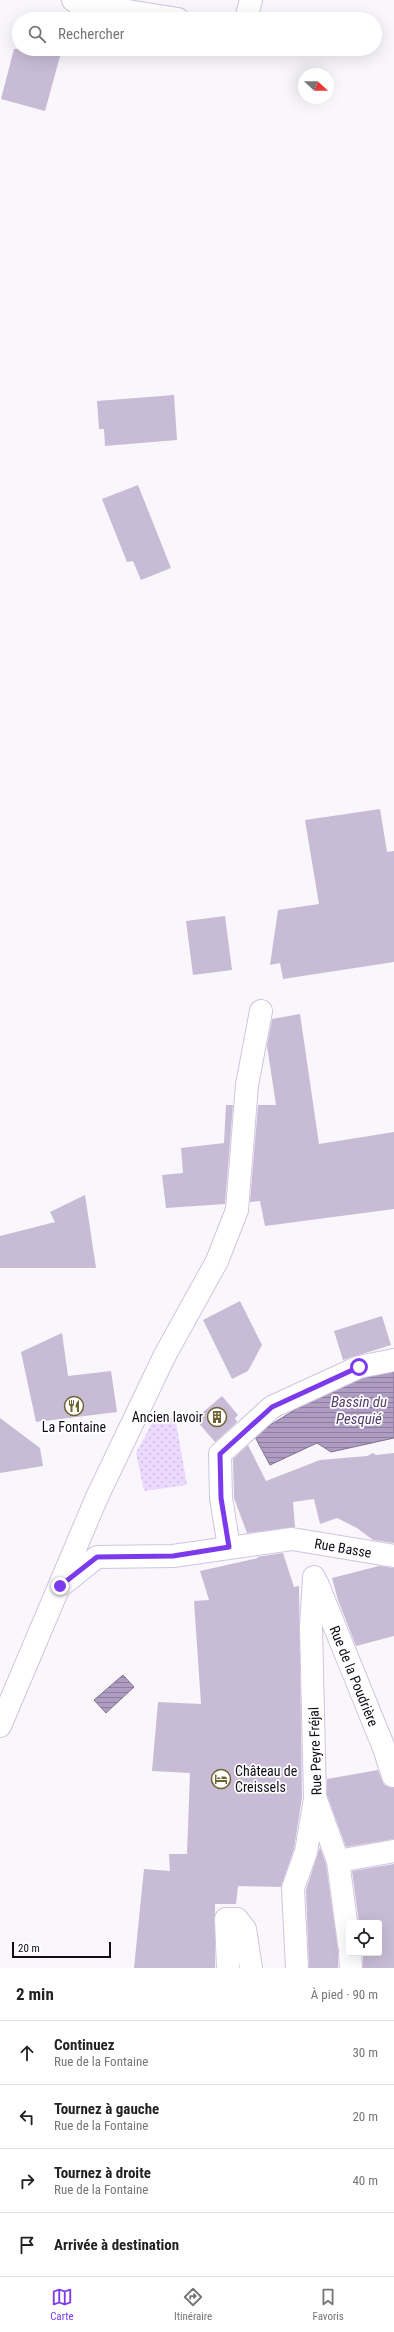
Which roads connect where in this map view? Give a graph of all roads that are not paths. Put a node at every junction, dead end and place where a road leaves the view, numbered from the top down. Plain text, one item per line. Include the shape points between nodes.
1 (73, 0) edge
2 (251, 0) edge
3 (134, 12) edge
4 (248, 12) edge
5 (262, 1011) dead end
6 (394, 1360) edge
7 (229, 1547) junction
8 (394, 1556) edge
9 (314, 1577) joint
10 (60, 1586) junction
11 (0, 1726) edge
12 (393, 1776) dead end
13 (315, 1797) junction
14 (394, 1851) edge
15 (338, 1860) junction
16 (346, 1921) edge
17 (350, 1956) edge
18 (228, 1968) edge
19 (251, 1968) edge
20 (297, 1968) edge
21 (351, 1968) edge

1 - 3 street via 77,3
2 - 4 street
5 - 10 street via 247,1085 237,1210 217,1261 164,1355 97,1497
6 - 7 street via 359,1367 272,1407 220,1454 221,1498
7 - 8 street, Rue Basse via 292,1539
7 - 10 street, Rue Basse via 173,1556 97,1557
9 - 12 street, Rue de la Poudrière
9 - 13 street, Rue Peyre Fréjal via 311,1628
10 - 11 street
13 - 15 street, Rue Peyre Fréjal
13 - 20 street via 306,1852 293,1888
14 - 15 street
15 - 16 street, Rue Peyre Fréjal
17 - 21 street
18 - 19 street via 226,1919 237,1919 245,1929

